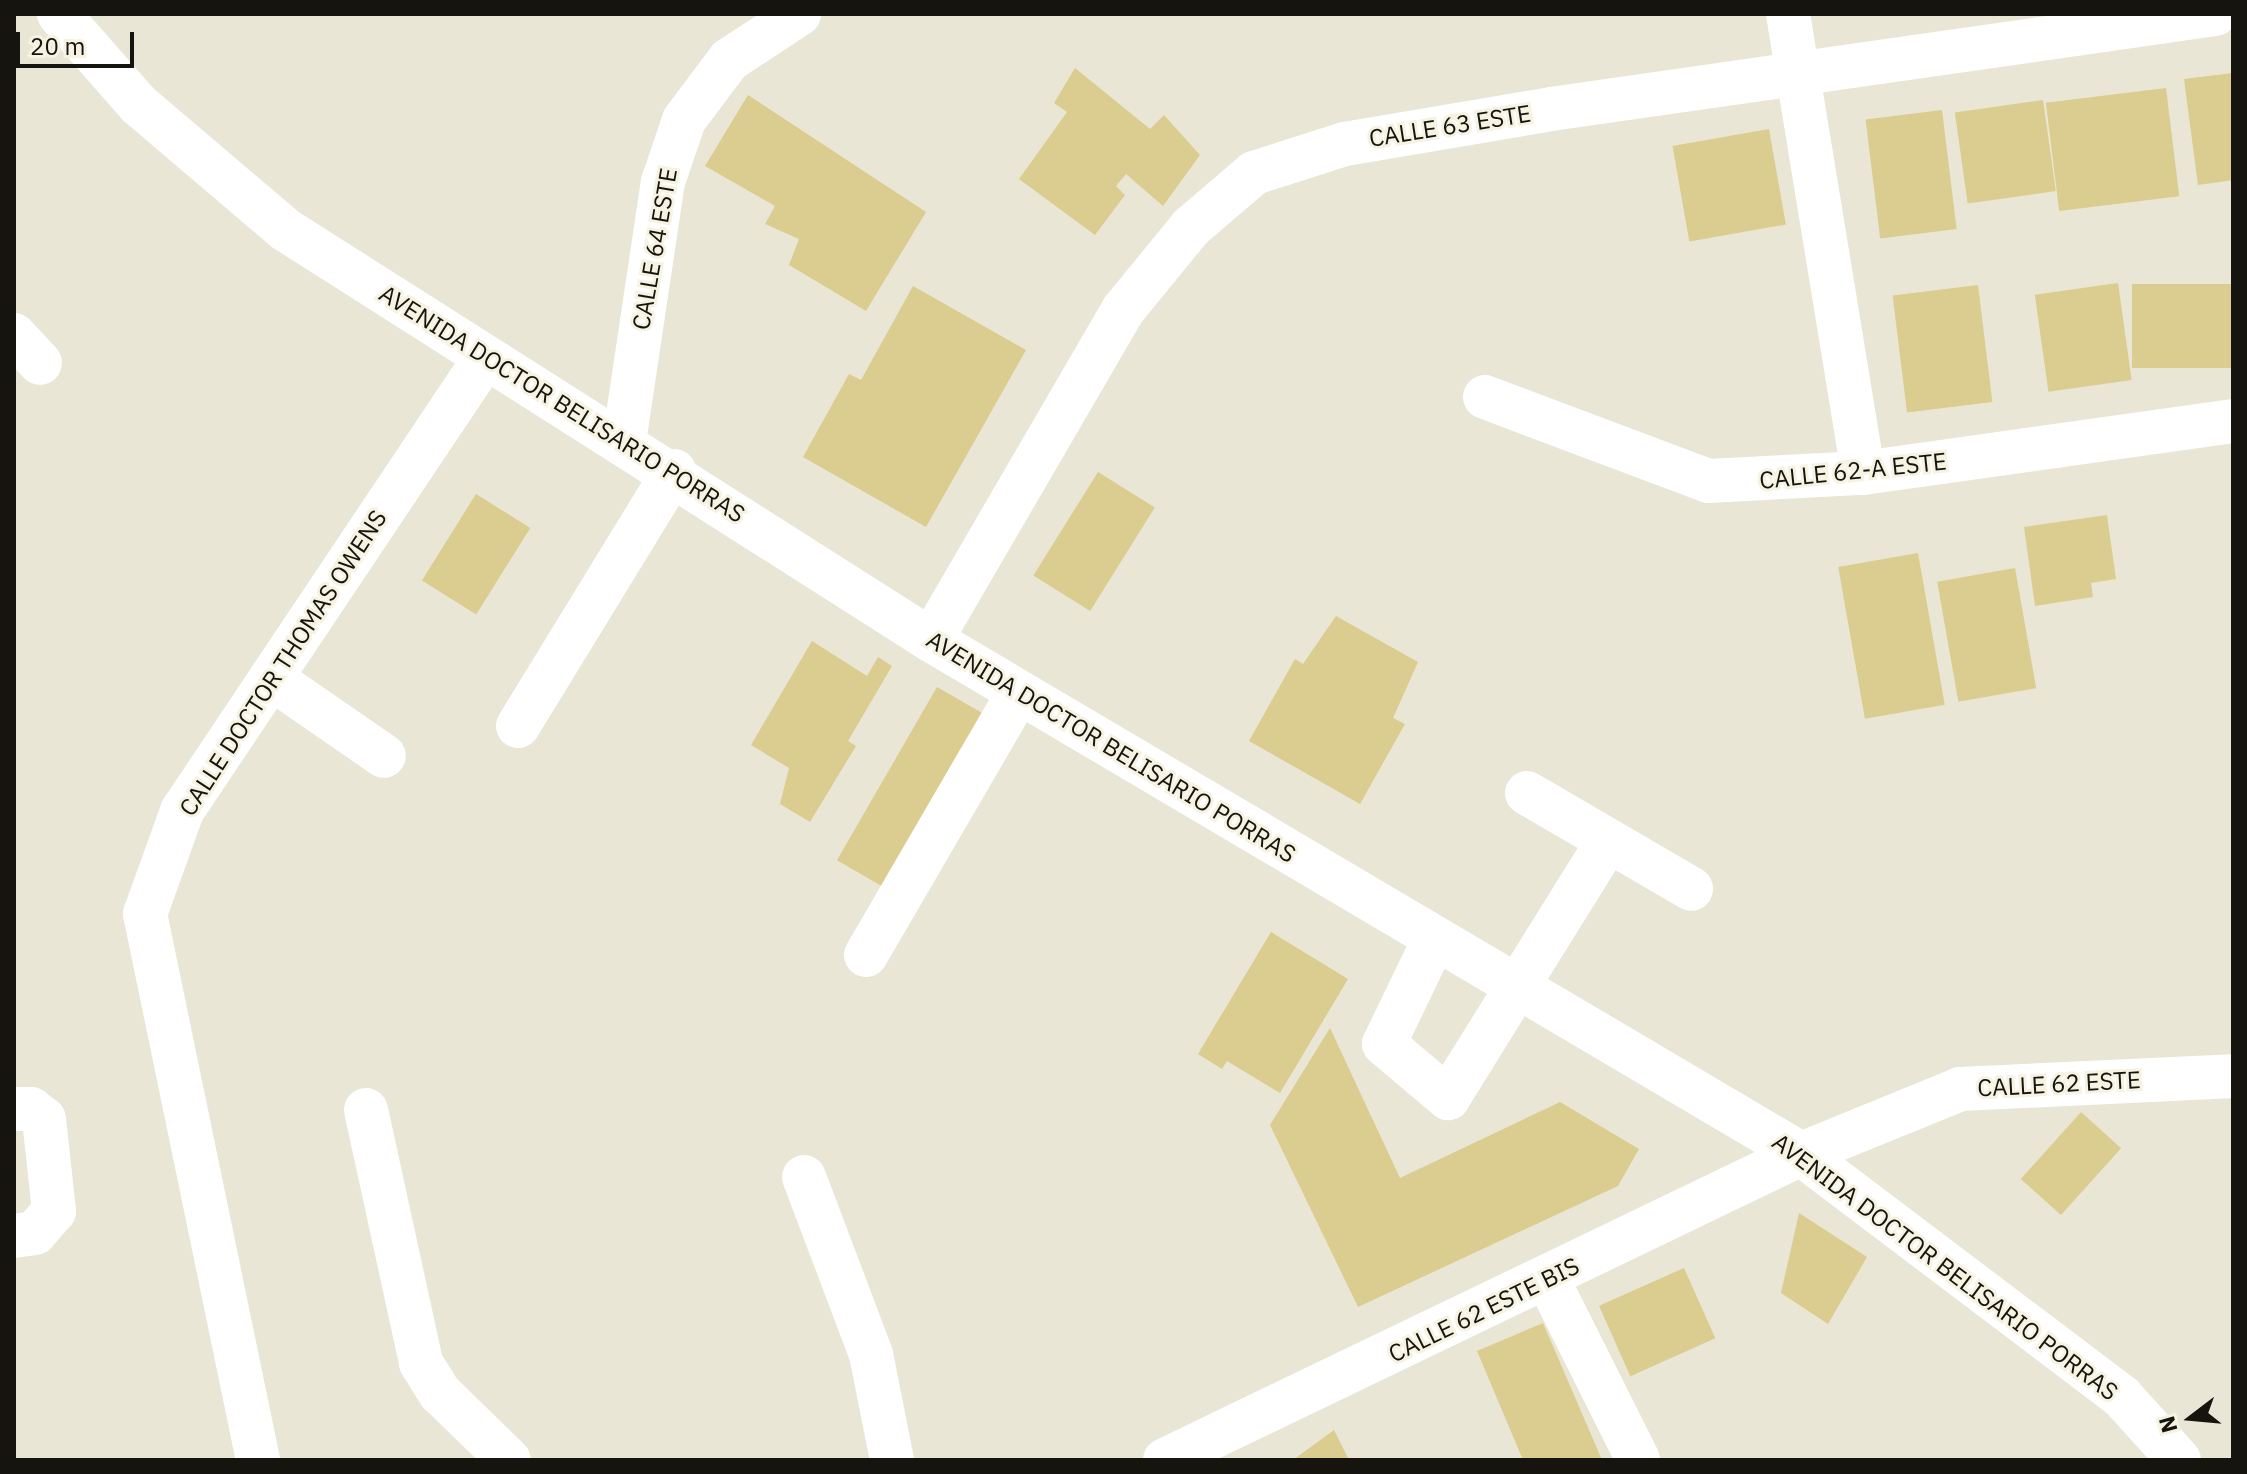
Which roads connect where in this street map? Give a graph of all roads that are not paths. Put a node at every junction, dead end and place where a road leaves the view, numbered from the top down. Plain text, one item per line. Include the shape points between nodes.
1 (59, 14) edge
2 (799, 14) edge
3 (1788, 14) edge
4 (2215, 14) edge
5 (1798, 75) junction
6 (485, 358) junction
7 (1485, 397) dead end
8 (2233, 421) edge
9 (624, 442) junction
10 (674, 471) junction
11 (1863, 473) junction
12 (931, 640) junction
13 (271, 678) junction
14 (1019, 692) junction
15 (518, 726) dead end
16 (384, 756) dead end
17 (1527, 793) dead end
18 (1606, 844) junction
19 (1691, 889) dead end
20 (1434, 940) junction
21 (866, 955) dead end
22 (1519, 990) junction
23 (2233, 1076) edge
24 (14, 1109) edge
25 (366, 1110) dead end
26 (1801, 1154) junction
27 (804, 1177) dead end
28 (14, 1236) edge
29 (1548, 1280) junction
30 (258, 1460) edge
31 (509, 1460) edge
32 (892, 1460) edge
33 (1165, 1460) edge
34 (1638, 1460) edge
35 (2179, 1460) edge

1 - 6 street, AVENIDA DOCTOR BELISARIO PORRAS via 139,105 286,230
2 - 9 street, CALLE 64 ESTE via 729,60 684,120 663,182
3 - 5 street
4 - 5 street, CALLE 63 ESTE
5 - 11 street
5 - 12 street, CALLE 63 ESTE via 1345,144 1254,173 1191,227 1123,310
6 - 9 street, AVENIDA DOCTOR BELISARIO PORRAS
6 - 13 street, CALLE DOCTOR THOMAS OWENS
7 - 11 street, CALLE 62-A ESTE via 1708,481
8 - 11 street, CALLE 62-A ESTE
9 - 10 street, AVENIDA DOCTOR BELISARIO PORRAS
10 - 12 street, AVENIDA DOCTOR BELISARIO PORRAS
10 - 15 street
12 - 14 street, AVENIDA DOCTOR BELISARIO PORRAS
13 - 16 street
13 - 30 street, CALLE DOCTOR THOMAS OWENS via 182,811 145,914
14 - 20 street, AVENIDA DOCTOR BELISARIO PORRAS
14 - 21 street
17 - 18 street
18 - 19 street
18 - 22 street
20 - 22 street, AVENIDA DOCTOR BELISARIO PORRAS
20 - 22 street via 1384,1044 1448,1098
22 - 26 street, AVENIDA DOCTOR BELISARIO PORRAS
23 - 26 street, CALLE 62 ESTE via 1960,1089
24 - 28 street via 31,1109 44,1119 54,1211 35,1233
25 - 31 street via 421,1363 440,1393
26 - 29 street, CALLE 62 ESTE BIS
26 - 35 street, AVENIDA DOCTOR BELISARIO PORRAS via 2122,1397
27 - 32 street via 871,1354
29 - 33 street, CALLE 62 ESTE BIS
29 - 34 street

